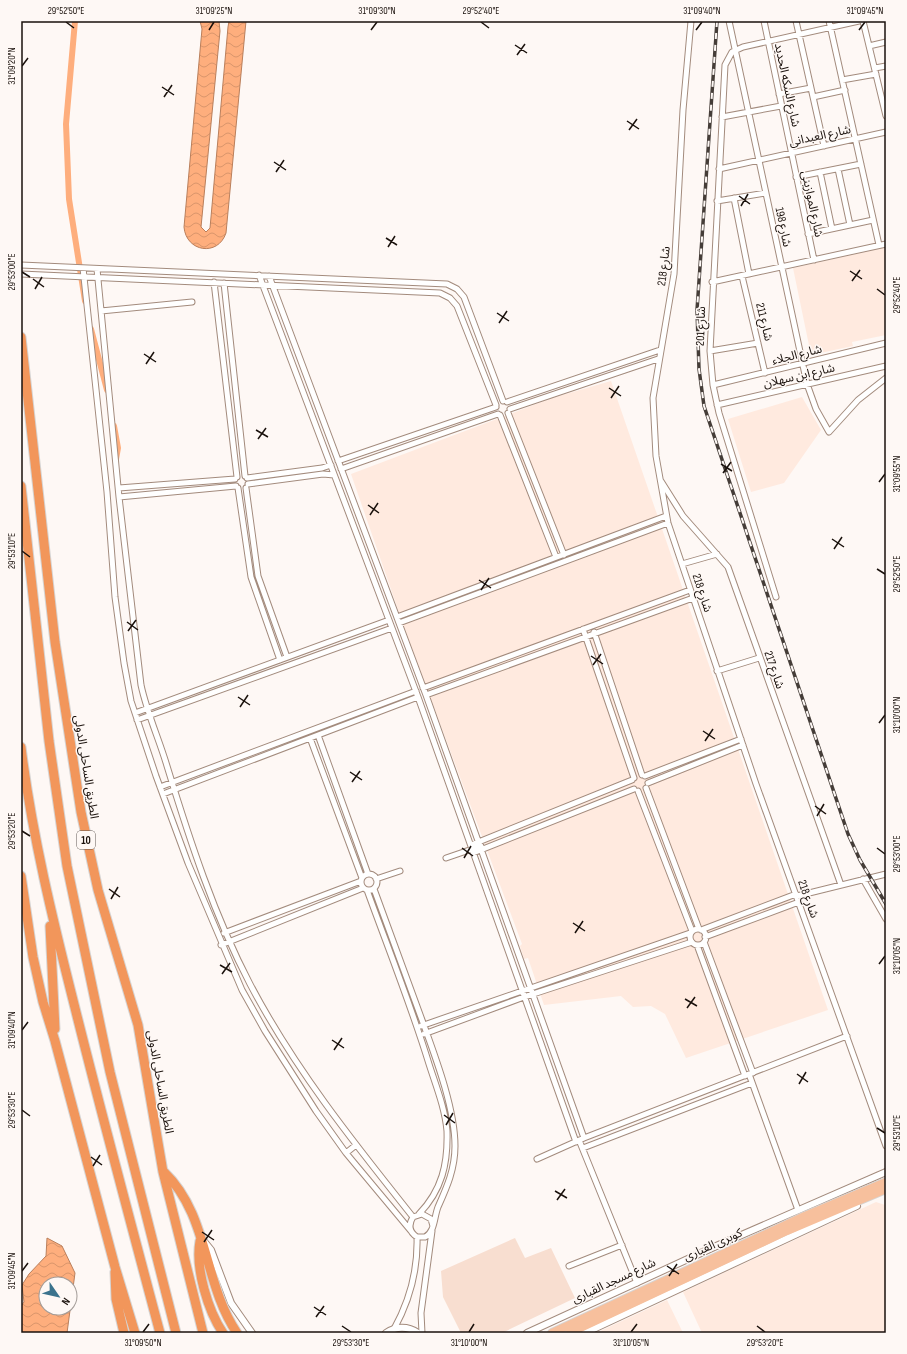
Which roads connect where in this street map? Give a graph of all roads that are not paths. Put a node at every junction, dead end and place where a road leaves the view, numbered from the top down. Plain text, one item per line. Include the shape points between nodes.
1 (691, 21) edge
2 (729, 21) edge
3 (764, 21) edge
4 (796, 21) edge
5 (828, 21) edge
6 (859, 21) edge
7 (863, 21) edge
8 (830, 28) junction
9 (799, 35) junction
10 (768, 42) junction
11 (886, 42) edge
12 (869, 46) junction
13 (736, 50) junction
14 (886, 66) edge
15 (875, 71) junction
16 (842, 80) junction
17 (811, 88) junction
18 (886, 88) edge
19 (880, 89) junction
20 (845, 90) junction
21 (779, 94) junction
22 (813, 96) junction
23 (781, 106) junction
24 (749, 112) junction
25 (886, 112) edge
26 (722, 117) junction
27 (886, 132) edge
28 (856, 139) junction
29 (824, 146) junction
30 (791, 153) junction
31 (759, 160) junction
32 (861, 164) junction
33 (838, 168) junction
34 (719, 169) junction
35 (820, 172) junction
36 (796, 177) junction
37 (766, 193) junction
38 (734, 198) junction
39 (717, 200) junction
40 (873, 220) junction
41 (850, 225) junction
42 (832, 229) junction
43 (808, 234) junction
44 (886, 244) edge
45 (879, 245) junction
46 (814, 260) junction
47 (21, 265) edge
48 (782, 267) junction
49 (83, 268) junction
50 (97, 269) junction
51 (21, 274) edge
52 (749, 274) junction
53 (259, 275) junction
54 (269, 276) junction
55 (742, 276) junction
56 (84, 277) junction
57 (98, 277) junction
58 (214, 282) junction
59 (712, 282) junction
60 (224, 283) junction
61 (263, 285) junction
62 (272, 285) junction
63 (192, 302) dead end
64 (101, 311) junction
65 (21, 337) edge
66 (758, 342) junction
67 (886, 343) edge
68 (660, 350) junction
69 (710, 351) junction
70 (658, 359) junction
71 (802, 364) junction
72 (886, 366) edge
73 (765, 373) junction
74 (886, 378) edge
75 (807, 384) junction
76 (713, 385) junction
77 (505, 402) junction
78 (496, 406) junction
79 (717, 406) junction
80 (509, 411) junction
81 (499, 414) junction
82 (330, 438) junction
83 (321, 439) junction
84 (338, 461) junction
85 (331, 465) junction
86 (341, 469) junction
87 (334, 474) junction
88 (246, 477) junction
89 (236, 478) junction
90 (660, 479) junction
91 (21, 486) edge
92 (247, 486) junction
93 (237, 487) junction
94 (119, 488) junction
95 (119, 497) junction
96 (666, 516) junction
97 (668, 523) junction
98 (586, 546) junction
99 (589, 552) junction
100 (717, 554) junction
101 (564, 555) junction
102 (556, 557) junction
103 (682, 564) junction
104 (513, 574) junction
105 (515, 580) junction
106 (690, 590) junction
107 (776, 597) dead end
108 (693, 598) junction
109 (397, 617) junction
110 (389, 620) junction
111 (399, 623) junction
112 (591, 626) junction
113 (392, 628) junction
114 (583, 629) junction
115 (594, 634) junction
116 (585, 637) junction
117 (543, 644) junction
118 (545, 652) junction
119 (287, 658) junction
120 (759, 658) junction
121 (280, 660) junction
122 (717, 671) junction
123 (424, 688) junction
124 (416, 691) junction
125 (426, 695) junction
126 (418, 697) junction
127 (147, 709) junction
128 (135, 713) junction
129 (149, 716) junction
130 (137, 720) junction
131 (318, 735) junction
132 (310, 738) junction
133 (741, 739) junction
134 (743, 745) junction
135 (21, 746) edge
136 (643, 776) junction
137 (633, 779) junction
138 (172, 783) junction
139 (647, 785) junction
140 (160, 788) junction
141 (174, 790) junction
142 (636, 790) junction
143 (163, 794) junction
144 (481, 846) junction
145 (472, 849) junction
146 (446, 858) dead end
147 (400, 871) dead end
148 (368, 874) junction
149 (886, 874) edge
150 (21, 876) edge
151 (362, 879) junction
152 (376, 879) junction
153 (863, 880) junction
154 (840, 885) junction
155 (374, 888) junction
156 (365, 889) junction
157 (796, 895) junction
158 (799, 902) junction
159 (50, 907) junction
160 (886, 919) edge
161 (700, 930) junction
162 (225, 932) junction
163 (691, 932) junction
164 (218, 935) junction
165 (705, 939) junction
166 (230, 941) junction
167 (694, 944) junction
168 (221, 945) junction
169 (530, 988) junction
170 (522, 991) junction
171 (533, 994) junction
172 (524, 997) junction
173 (421, 1026) junction
174 (427, 1034) junction
175 (421, 1036) junction
176 (847, 1036) junction
177 (55, 1040) junction
178 (749, 1074) junction
179 (752, 1083) junction
180 (580, 1140) junction
181 (356, 1145) junction
182 (886, 1146) edge
183 (583, 1148) junction
184 (346, 1153) junction
185 (537, 1159) dead end
186 (164, 1172) junction
187 (886, 1172) edge
188 (886, 1182) edge
189 (886, 1189) edge
190 (886, 1193) edge
191 (798, 1210) junction
192 (418, 1214) junction
193 (413, 1217) junction
194 (432, 1229) junction
195 (411, 1231) junction
196 (417, 1237) junction
197 (201, 1238) junction
198 (622, 1245) junction
199 (569, 1266) dead end
200 (115, 1267) junction
201 (637, 1283) junction
202 (195, 1304) junction
203 (394, 1329) junction
204 (124, 1333) edge
205 (136, 1333) edge
206 (160, 1333) edge
207 (176, 1333) edge
208 (197, 1333) edge
209 (203, 1333) edge
210 (223, 1333) edge
211 (237, 1333) edge
212 (252, 1333) edge
213 (386, 1333) edge
214 (418, 1333) edge
215 (422, 1333) edge
216 (527, 1333) edge
217 (552, 1333) edge
218 (570, 1333) edge
219 (584, 1333) edge

1 - 68 street, شارع 218 via 683,110 674,274
2 - 13 street, شارع 198
3 - 10 street, شارع السكه الحديد
4 - 9 street
5 - 8 street
6 - 8 street
7 - 12 street
8 - 9 street
8 - 16 street
9 - 10 street
9 - 17 street
10 - 13 street
10 - 21 street, شارع السكه الحديد
11 - 12 street
12 - 15 street
13 - 24 street, شارع 198
13 - 26 street, شارع 201 via 729,56 725,65
14 - 15 street
15 - 16 street
15 - 19 street
16 - 20 street
17 - 21 street
17 - 22 street
18 - 19 street
19 - 25 street
20 - 22 street
20 - 28 street
21 - 23 street, شارع السكه الحديد
22 - 29 street
23 - 24 street
23 - 30 street, شارع السكه الحديد
24 - 26 street
24 - 31 street, شارع 198
26 - 34 street, شارع 201
27 - 28 street, شارع العبدانى
28 - 29 street, شارع العبدانى
28 - 32 street
29 - 30 street, شارع العبدانى
30 - 31 street, شارع العبدانى
30 - 36 street, شارع الموازينى
31 - 34 street, شارع العبدانى
31 - 37 street, شارع 198
32 - 33 street
32 - 40 street
33 - 35 street
33 - 41 street
34 - 39 street, شارع 201
35 - 36 street
35 - 42 street
36 - 43 street, شارع الموازينى
37 - 38 street
37 - 48 street, شارع 198
38 - 39 street
38 - 52 street
39 - 59 street, شارع 201
40 - 41 street
40 - 45 street
41 - 42 street
42 - 43 street
43 - 46 street, شارع الموازينى
44 - 45 street
45 - 46 street
46 - 48 street
47 - 49 street
48 - 52 street
48 - 71 street, شارع 198
49 - 50 street
49 - 56 street
50 - 53 street
50 - 57 street
51 - 56 street
52 - 55 street
53 - 54 street
53 - 61 street
54 - 62 street
54 - 77 street via 452,286 464,297
55 - 59 street
55 - 66 street, شارع 211
56 - 57 street
56 - 128 street via 107,492 115,597 126,676
57 - 58 street
57 - 64 street
58 - 60 street
58 - 89 street
59 - 69 street, شارع 201
60 - 61 street
60 - 88 street
61 - 62 street
61 - 83 street
62 - 78 street via 445,295 457,306
62 - 82 street
63 - 64 street
64 - 94 street
65 - 186 highway, الطريق الساحلى الدولى / 10 via 55,642 76,786 98,890 138,1025
66 - 69 street
66 - 73 street, شارع 211
67 - 71 street, شارع الجلاء
68 - 70 street, شارع 218
68 - 77 street
69 - 76 street, شارع 201
70 - 80 street
70 - 90 street, شارع 218 via 653,416
71 - 73 street, شارع الجلاء
71 - 75 street, شارع 198
72 - 75 street, شارع ابن سهلان
73 - 76 street, شارع الجلاء
74 - 75 street, شارع 198 via 858,400 829,432 816,409
75 - 79 street, شارع ابن سهلان
76 - 79 street, شارع 201
77 - 78 street
77 - 80 street
78 - 81 street
78 - 84 street
79 - 107 street, شارع 201
80 - 81 street
80 - 101 street
81 - 86 street
81 - 102 street
82 - 83 street
82 - 84 street
83 - 85 street
84 - 86 street
85 - 87 street
85 - 88 street
86 - 109 street
87 - 92 street
87 - 110 street
88 - 89 street
88 - 92 street
89 - 93 street
89 - 94 street
90 - 96 street, شارع 218
90 - 100 street, شارع 217 via 677,508
91 - 207 highway, 10 via 49,741 67,866 110,1072
92 - 93 street
92 - 119 street via 258,576
93 - 95 street
93 - 121 street via 250,577
94 - 95 street
95 - 127 street via 140,673
96 - 97 street, شارع 218
96 - 98 street
97 - 99 street
97 - 103 street, شارع 218
98 - 99 street
98 - 101 street
99 - 105 street
100 - 103 street
100 - 120 street, شارع 217 via 728,567
101 - 102 street
102 - 104 street
103 - 106 street, شارع 218
104 - 105 street
104 - 109 street
105 - 111 street
106 - 108 street, شارع 218
106 - 112 street
108 - 115 street
108 - 122 street, شارع 218
109 - 111 street
110 - 113 street
110 - 119 street
111 - 123 street
112 - 114 street
112 - 115 street
113 - 124 street
113 - 129 street
114 - 116 street
114 - 117 street
115 - 116 street
115 - 136 street
116 - 118 street
116 - 137 street
117 - 118 street
117 - 123 street
118 - 125 street
119 - 121 street
120 - 122 street
120 - 154 street, شارع 217
121 - 127 street
122 - 133 street, شارع 218
123 - 125 street
124 - 126 street
124 - 138 street
125 - 144 street
126 - 131 street
126 - 145 street
127 - 128 street
127 - 129 street
128 - 130 street
129 - 130 street
129 - 138 street
130 - 140 street
131 - 132 street
131 - 148 street
132 - 141 street
132 - 151 street
133 - 134 street, شارع 218
133 - 136 street
134 - 139 street
134 - 157 street, شارع 218
135 - 159 highway via 24,774
136 - 137 street
136 - 139 street
137 - 142 street
137 - 144 street
138 - 140 street
138 - 141 street
139 - 142 street
139 - 161 street
140 - 143 street
141 - 143 street
141 - 162 street
142 - 144 street
142 - 163 street
143 - 164 street
144 - 145 street
144 - 145 street
144 - 169 street
145 - 146 street
145 - 170 street
147 - 152 street
148 - 151 street
148 - 152 street
149 - 153 street
150 - 177 highway via 38,982
151 - 156 street
151 - 162 street
152 - 155 street
153 - 154 street
153 - 160 street
154 - 157 street
155 - 156 street
155 - 173 street
156 - 166 street
156 - 173 street
157 - 158 street, شارع 218
157 - 161 street
158 - 165 street
158 - 176 street, شارع 218
159 - 177 highway
159 - 206 highway
161 - 163 street
161 - 165 street via 704,933
162 - 164 street
162 - 166 street
163 - 167 street via 690,937
163 - 169 street
164 - 168 street
165 - 167 street
165 - 178 street
166 - 168 street
166 - 181 street via 251,985 275,1026 326,1105
167 - 171 street
167 - 178 street
168 - 184 street via 265,1031
169 - 170 street
169 - 171 street
170 - 172 street
170 - 173 street
171 - 172 street
171 - 180 street
172 - 174 street
172 - 180 street
173 - 174 street
173 - 175 street
174 - 175 street
174 - 194 street via 444,1087 455,1148 449,1183
175 - 192 street via 444,1114 447,1138 440,1183 432,1199
176 - 178 street
176 - 182 street, شارع 218
177 - 200 highway
178 - 179 street
178 - 180 street
179 - 183 street
179 - 191 street
180 - 183 street
180 - 185 street
181 - 184 street
181 - 193 street
183 - 198 street
184 - 195 street
186 - 197 highway via 181,1192
186 - 202 highway, الطريق الساحلى الدولى / 10
187 - 191 street, شارع مسجد القبارى
188 - 217 main road, كوبرى القبارى via 805,1216
189 - 218 main road, كوبرى القبارى via 787,1231
190 - 219 street via 784,1238
191 - 201 street, شارع مسجد القبارى
192 - 193 street
192 - 194 street via 429,1216
193 - 195 street via 410,1222
194 - 196 street via 426,1237
194 - 215 street via 421,1313
195 - 196 street
196 - 203 street via 417,1258 412,1285 404,1310
197 - 210 highway via 200,1270 211,1309
197 - 211 highway via 218,1300
197 - 212 street via 211,1250 230,1303
198 - 199 street
198 - 201 street
200 - 204 highway via 114,1291
200 - 205 highway
201 - 216 street, شارع مسجد القبارى
202 - 208 highway
202 - 209 highway, الطريق الساحلى الدولى / 10
203 - 213 street
203 - 214 street via 405,1328

